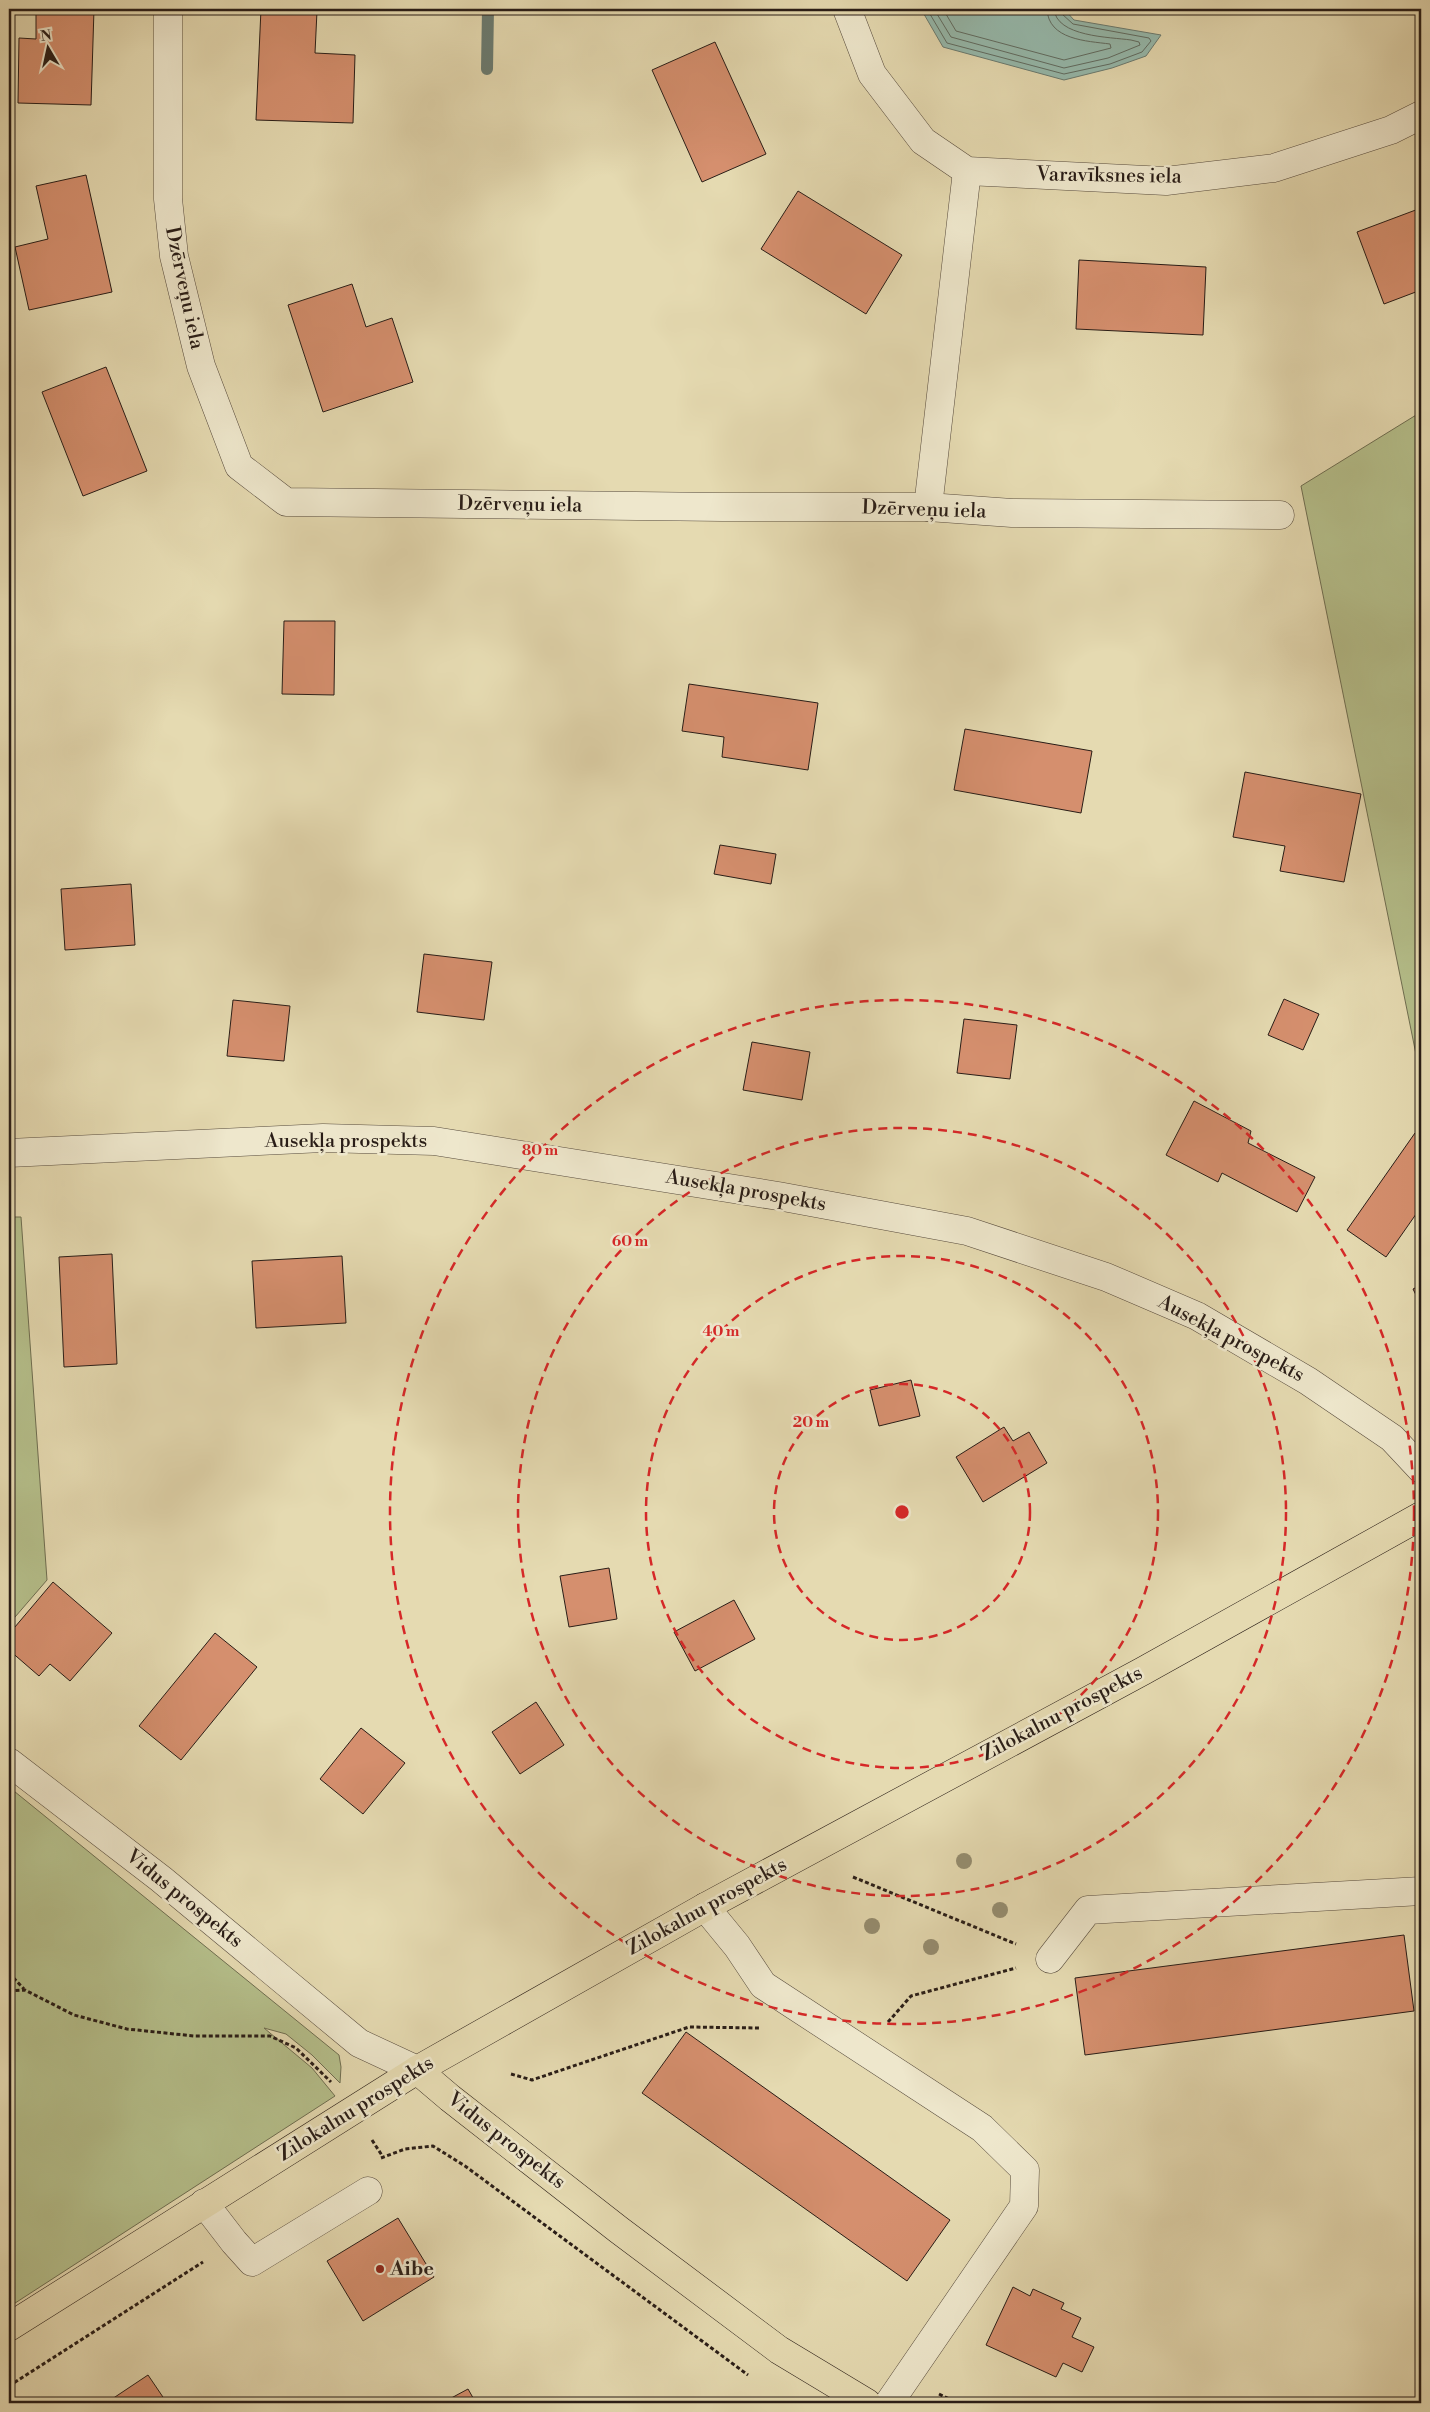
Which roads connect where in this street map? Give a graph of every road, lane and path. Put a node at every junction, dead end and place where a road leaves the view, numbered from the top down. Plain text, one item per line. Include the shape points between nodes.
1 (168, 9) edge
2 (847, 9) edge
3 (1421, 115) edge
4 (967, 171) junction
5 (928, 507) junction
6 (1280, 515) dead end
7 (9, 1153) edge
8 (1421, 1469) edge
9 (1421, 1516) edge
10 (9, 1762) edge
11 (853, 1877) dead end
12 (1421, 1891) edge
13 (705, 1907) junction
14 (1050, 1959) junction
15 (9, 1973) edge
16 (25, 1990) junction
17 (9, 1991) edge
18 (769, 2028) dead end
19 (862, 2050) junction
20 (417, 2070) junction
21 (511, 2074) dead end
22 (330, 2081) dead end
23 (465, 2166) dead end
24 (368, 2191) dead end
25 (204, 2203) junction
26 (9, 2327) edge
27 (753, 2378) dead end
28 (905, 2378) junction
29 (867, 2403) edge
30 (889, 2403) edge
31 (956, 2403) edge

1 - 5 street, Dzērveņu iela via 168,199 174,256 201,366 238,466 286,502 722,508
2 - 4 street via 872,74 923,141
3 - 4 street, Varavīksnes iela via 1391,130 1264,170 1166,181
4 - 5 street
5 - 6 street, Dzērveņu iela via 1012,513
7 - 8 street, Ausekļa prospekts via 323,1138 434,1141 768,1194 967,1231 1106,1277 1197,1316 1308,1381 1392,1438
9 - 13 main road, Zilokalnu prospekts via 1143,1671
10 - 20 street, Vidus prospekts via 161,1879 359,2043
11 - 14 path
12 - 14 street via 1088,1910
13 - 19 street via 763,1985
13 - 20 main road, Zilokalnu prospekts
14 - 19 path via 911,1996
15 - 16 path
16 - 17 path
16 - 22 path via 74,2015 126,2029 194,2036 270,2036 296,2048
18 - 21 path via 688,2027 532,2080
19 - 28 street via 982,2128 1025,2170 1024,2206
20 - 25 main road, Zilokalnu prospekts
20 - 29 main road, Vidus prospekts via 619,2230 779,2350
23 - 27 path
24 - 25 street via 252,2262
25 - 26 main road, Zilokalnu prospekts
28 - 30 street
28 - 31 path

